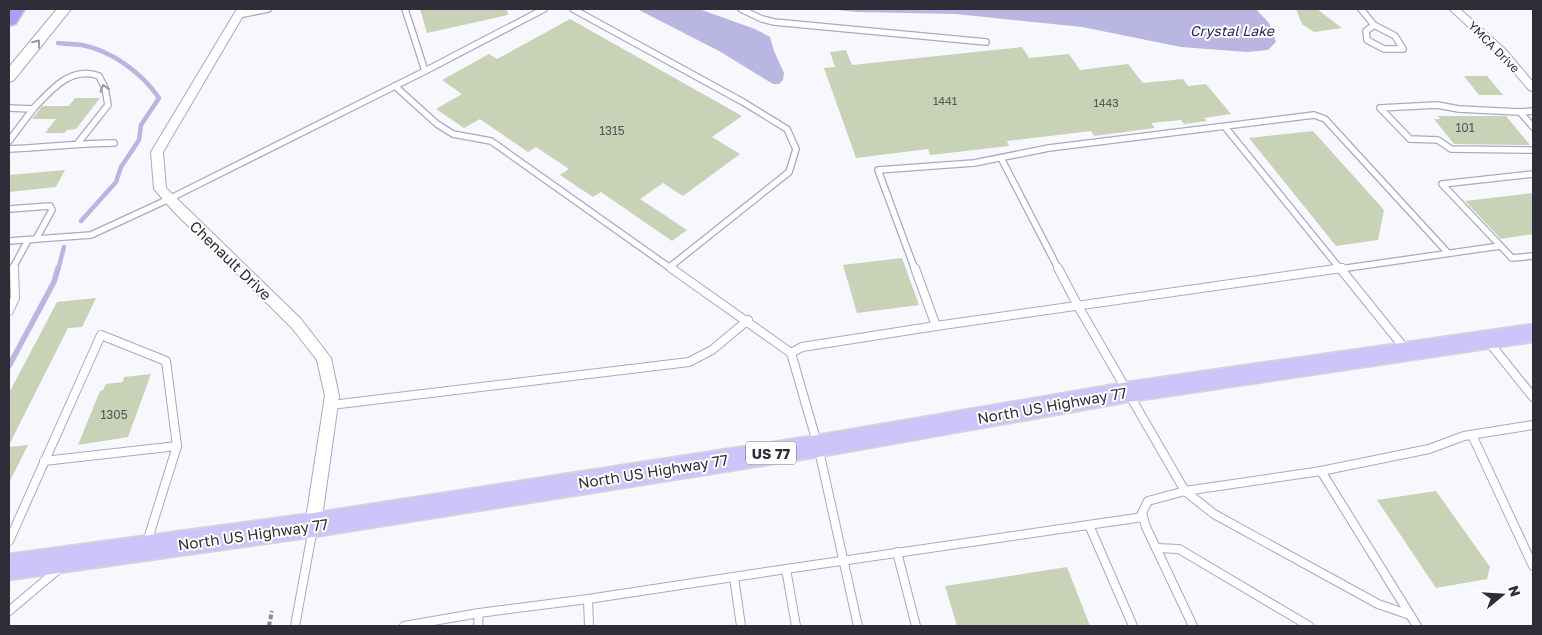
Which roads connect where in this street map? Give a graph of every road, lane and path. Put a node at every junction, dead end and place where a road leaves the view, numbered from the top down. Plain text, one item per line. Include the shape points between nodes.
1 (16, 9) edge
2 (64, 9) edge
3 (268, 9) edge
4 (405, 9) edge
5 (544, 9) edge
6 (572, 9) edge
7 (741, 9) edge
8 (1363, 9) edge
9 (1454, 9) edge
10 (240, 12) edge
11 (9, 20) edge
12 (1374, 25) junction
13 (986, 42) dead end
14 (425, 71) junction
15 (9, 77) edge
16 (395, 86) junction
17 (1533, 88) edge
18 (9, 108) edge
19 (33, 109) junction
20 (1533, 111) edge
21 (1520, 112) junction
22 (1225, 127) junction
23 (1533, 127) edge
24 (9, 141) edge
25 (78, 143) junction
26 (114, 143) dead end
27 (9, 148) edge
28 (1533, 150) edge
29 (1001, 158) junction
30 (1533, 174) edge
31 (169, 199) junction
32 (9, 209) edge
33 (36, 239) junction
34 (28, 240) junction
35 (9, 241) edge
36 (1500, 246) junction
37 (1448, 253) junction
38 (1533, 256) edge
39 (11, 266) edge
40 (671, 266) junction
41 (1339, 268) junction
42 (1078, 306) junction
43 (9, 311) edge
44 (748, 320) junction
45 (936, 326) junction
46 (1533, 333) edge
47 (1487, 340) junction
48 (1407, 351) junction
49 (791, 352) junction
50 (1128, 392) junction
51 (1533, 397) edge
52 (331, 405) junction
53 (1533, 425) edge
54 (1472, 435) junction
55 (177, 446) junction
56 (818, 446) junction
57 (44, 461) junction
58 (1321, 471) junction
59 (1185, 491) junction
60 (1143, 517) junction
61 (313, 525) junction
62 (1089, 525) junction
63 (9, 541) edge
64 (1156, 548) junction
65 (144, 550) junction
66 (897, 552) junction
67 (72, 558) junction
68 (843, 560) junction
69 (1533, 566) edge
70 (9, 567) edge
71 (786, 569) junction
72 (734, 577) junction
73 (588, 599) junction
74 (9, 611) edge
75 (272, 611) dead end
76 (479, 613) junction
77 (1410, 615) junction
78 (269, 626) edge
79 (295, 626) edge
80 (404, 626) edge
81 (478, 626) edge
82 (589, 626) edge
83 (741, 626) edge
84 (796, 626) edge
85 (858, 626) edge
86 (916, 626) edge
87 (1133, 626) edge
88 (1193, 626) edge
89 (1309, 626) edge
90 (1417, 626) edge

1 - 11 highway
15 -> 2 main road
3 - 10 lane
4 - 14 lane
5 - 14 lane
6 - 40 lane via 787,129 796,149 789,172
7 - 13 lane via 774,22
8 - 12 lane
9 - 17 street, YMCA Drive via 1501,51
10 - 31 street, Chenault Drive via 157,152 160,188
12 - 12 lane via 1390,32 1402,42 1403,49 1391,51 1374,46 1367,40 1366,31
14 - 16 lane
16 - 31 lane
16 - 40 lane via 454,135 491,141
18 - 19 lane
19 - 24 lane
25 -> 19 lane via 108,105 101,78 86,73 71,75
20 - 21 lane
21 - 23 lane
21 - 28 lane via 1437,105 1380,108 1410,139 1438,140 1451,149
22 - 29 lane via 1049,148
22 - 37 lane via 1314,115 1325,118
22 - 41 lane
25 - 26 lane
25 - 27 lane via 58,147
29 - 42 lane
29 - 45 lane via 878,170
30 - 36 lane via 1442,184
31 - 33 lane via 91,235
31 - 52 street, Chenault Drive via 296,323 324,358
32 - 33 lane via 50,206 52,210
33 - 34 lane
34 - 35 lane
34 - 39 lane
36 - 37 lane
36 - 38 lane via 1512,258
37 - 41 lane
39 - 43 lane via 15,298
40 - 44 lane
41 - 42 lane
41 - 48 lane
42 - 45 lane
42 - 50 lane
44 - 49 lane
44 - 52 lane via 712,350 689,362
45 - 49 lane via 802,347
46 - 47 main road, North US Highway 77 / US 77
47 - 48 main road, North US Highway 77 / US 77
47 - 51 lane
48 - 50 main road, North US Highway 77 / US 77
49 - 56 lane
50 - 56 main road, North US Highway 77 / US 77
50 - 59 lane
52 - 61 street, Chenault Drive
53 - 54 lane
54 - 58 lane via 1429,449
54 - 69 lane
55 - 57 lane
55 - 57 lane via 166,361 101,335
55 - 65 lane
56 - 61 main road, North US Highway 77 / US 77
56 - 68 lane
57 - 63 lane
58 - 59 lane
58 - 77 lane
59 - 60 lane via 1148,501
59 - 77 lane via 1214,514 1378,604
60 - 62 lane
60 - 64 lane
61 - 65 main road, North US Highway 77 / US 77
61 - 79 lane
62 - 66 lane
62 - 87 lane
64 - 88 lane
64 - 89 lane via 1179,548
65 - 67 main road, North US Highway 77 / US 77
66 - 68 lane
66 - 86 lane
67 - 70 main road, North US Highway 77 / US 77
67 - 74 lane
68 - 71 lane
68 - 85 lane
71 - 72 lane
71 - 84 lane
72 - 73 lane
72 - 83 lane
73 - 76 lane
73 - 82 lane
75 - 78 path
76 - 80 lane
76 - 81 lane
77 - 90 lane

